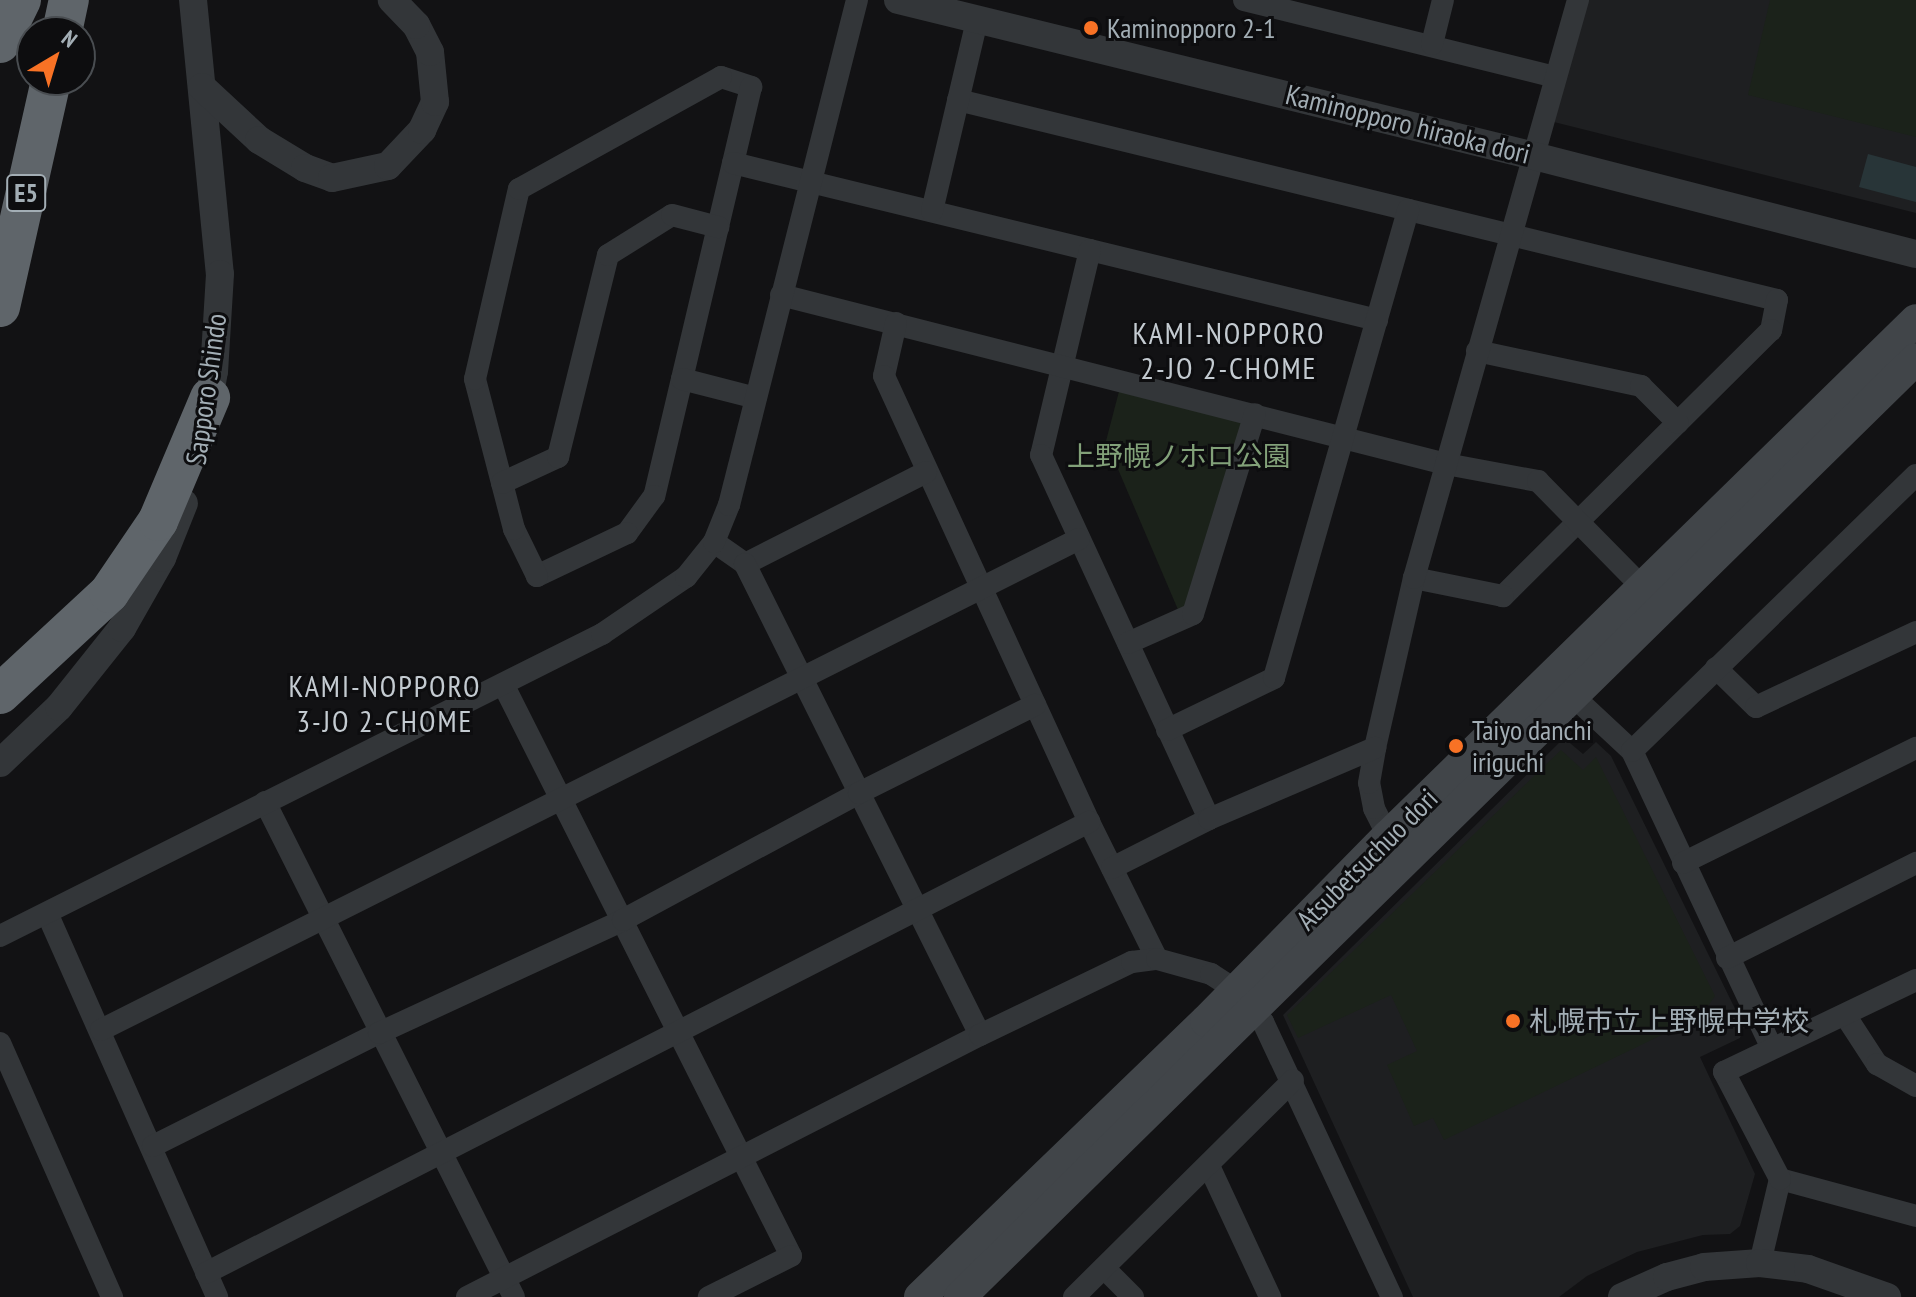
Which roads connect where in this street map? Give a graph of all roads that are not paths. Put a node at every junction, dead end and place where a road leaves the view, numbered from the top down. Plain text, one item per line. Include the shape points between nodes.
1 (5, 0) edge
2 (21, 0) edge
3 (193, 0) edge
4 (392, 0) edge
5 (857, 0) edge
6 (898, 0) edge
7 (1244, 0) edge
8 (1443, 0) edge
9 (1578, 0) edge
10 (0, 7) edge
11 (1324, 10) edge
12 (978, 17) junction
13 (0, 43) edge
14 (1432, 44) junction
15 (1556, 77) junction
16 (202, 87) junction
17 (47, 96) edge
18 (958, 100) junction
19 (1534, 156) junction
20 (733, 163) junction
21 (808, 181) junction
22 (1408, 210) junction
23 (932, 211) junction
24 (718, 227) junction
25 (1511, 237) junction
26 (1090, 250) junction
27 (1916, 254) edge
28 (781, 295) junction
29 (0, 307) edge
30 (1377, 320) junction
31 (1916, 320) edge
32 (896, 323) junction
33 (1477, 351) junction
34 (1916, 359) edge
35 (1063, 364) junction
36 (682, 379) junction
37 (210, 398) junction
38 (756, 398) junction
39 (1255, 414) junction
40 (1678, 423) junction
41 (1345, 436) junction
42 (1446, 464) junction
43 (926, 472) junction
44 (1916, 475) edge
45 (502, 483) junction
46 (1578, 522) junction
47 (1079, 539) junction
48 (714, 542) junction
49 (745, 564) junction
50 (1414, 578) junction
51 (1642, 587) junction
52 (981, 589) junction
53 (1916, 632) edge
54 (1128, 643) junction
55 (1716, 668) junction
56 (802, 678) junction
57 (503, 684) junction
58 (0, 694) edge
59 (1573, 696) junction
60 (1035, 705) junction
61 (1167, 730) junction
62 (1375, 748) junction
63 (1916, 748) edge
64 (1632, 751) junction
65 (0, 763) edge
66 (859, 793) junction
67 (563, 800) junction
68 (265, 802) junction
69 (1209, 819) junction
70 (1089, 822) junction
71 (1388, 836) junction
72 (1683, 863) junction
73 (1916, 863) edge
74 (1112, 868) junction
75 (917, 909) junction
76 (47, 913) junction
77 (323, 919) junction
78 (623, 920) junction
79 (0, 936) edge
80 (1727, 958) junction
81 (1157, 959) junction
82 (1916, 980) edge
83 (1244, 1000) junction
84 (1845, 1015) junction
85 (677, 1029) junction
86 (101, 1030) junction
87 (379, 1033) junction
88 (980, 1035) junction
89 (0, 1043) edge
90 (1772, 1048) junction
91 (1293, 1080) junction
92 (1916, 1086) edge
93 (153, 1146) junction
94 (439, 1151) junction
95 (742, 1159) junction
96 (1209, 1166) junction
97 (1780, 1179) junction
98 (1916, 1216) edge
99 (1760, 1263) junction
100 (1104, 1268) junction
101 (206, 1273) junction
102 (509, 1288) edge
103 (112, 1297) edge
104 (217, 1297) edge
105 (467, 1297) edge
106 (709, 1297) edge
107 (920, 1297) edge
108 (960, 1297) edge
109 (1074, 1297) edge
110 (1133, 1297) edge
111 (1270, 1297) edge
112 (1392, 1297) edge
113 (1622, 1297) edge
114 (1887, 1297) edge

1 - 10 highway
2 - 13 highway
3 - 16 street, Sapporo Shindo
4 - 16 street via 416,25 430,52 435,102 422,130 388,166 332,178 305,168 259,140
5 - 21 street
6 - 12 street, Kaminopporo hiraoka dori
7 - 11 street
8 - 14 street
9 - 15 street
11 - 14 street
12 - 18 street
12 - 19 street, Kaminopporo hiraoka dori
14 - 15 street
15 - 19 street
16 - 37 street, Sapporo Shindo via 220,274
17 - 29 highway, E5
18 - 22 street
18 - 23 street
19 - 25 street
19 - 27 street, Kaminopporo hiraoka dori
20 - 21 street
20 - 24 street
20 - 45 street via 751,87 721,77 519,189 475,379
21 - 23 street
21 - 28 street
22 - 25 street
22 - 30 street
23 - 26 street
24 - 36 street
24 - 45 street via 672,215 608,255 558,457
25 - 33 street
25 - 40 street via 1777,300 1771,330
26 - 30 street
26 - 35 street
28 - 32 street
28 - 38 street
30 - 41 street
31 - 51 main road, Atsubetsuchuo dori
32 - 35 street
32 - 43 street via 884,376
33 - 40 street via 1641,386
33 - 42 street
34 - 59 main road, Atsubetsuchuo dori
35 - 39 street
35 - 47 street via 1041,455
36 - 38 street
36 - 45 street via 654,496 627,533 537,576 514,529
37 - 58 highway via 158,521 109,593
37 - 65 street, Sapporo Shindo via 197,467 178,520 129,617 59,707
38 - 48 street via 729,505
39 - 41 street
39 - 54 street via 1193,614
40 - 46 street
41 - 42 street
41 - 61 street via 1274,678
42 - 46 street via 1538,481
42 - 50 street
43 - 49 street
43 - 52 street
44 - 55 street
46 - 50 street via 1503,596
46 - 51 street
47 - 52 street
47 - 54 street
48 - 49 street
48 - 57 street via 686,577 648,605
49 - 56 street
50 - 62 street
51 - 71 main road, Atsubetsuchuo dori
52 - 56 street
52 - 60 street
53 - 55 street via 1756,707
54 - 61 street
55 - 64 street
56 - 66 street
56 - 67 street
57 - 67 street
57 - 68 street
59 - 64 street
59 - 83 main road, Atsubetsuchuo dori
60 - 66 street
60 - 70 street
61 - 69 street
62 - 69 street
62 - 71 street via 1369,783
63 - 72 street
64 - 72 street
66 - 75 street
66 - 78 street
67 - 77 street
67 - 78 street
68 - 76 street
68 - 77 street
69 - 74 street
70 - 74 street
70 - 75 street
71 - 83 main road, Atsubetsuchuo dori
72 - 80 street
73 - 80 street
74 - 81 street
75 - 85 street
75 - 88 street
76 - 79 street
76 - 86 street
77 - 86 street
77 - 87 street
78 - 85 street
78 - 87 street
80 - 90 street
81 - 83 street via 1211,974
81 - 88 street via 1132,962
82 - 84 street
83 - 91 street
83 - 107 main road, Atsubetsuchuo dori
83 - 108 main road, Atsubetsuchuo dori
84 - 90 street
84 - 92 street via 1877,1064
85 - 94 street
85 - 95 street
86 - 93 street
87 - 93 street
87 - 94 street
88 - 95 street
89 - 103 street
90 - 97 street via 1724,1072
91 - 96 street
91 - 112 street
93 - 101 street
94 - 101 street
94 - 102 street
95 - 102 street
95 - 106 street via 791,1256
96 - 100 street
96 - 111 street
97 - 98 street
97 - 99 street
99 - 113 street via 1704,1267
99 - 114 street via 1808,1269
100 - 109 street
100 - 110 street
101 - 104 street
102 - 105 street

